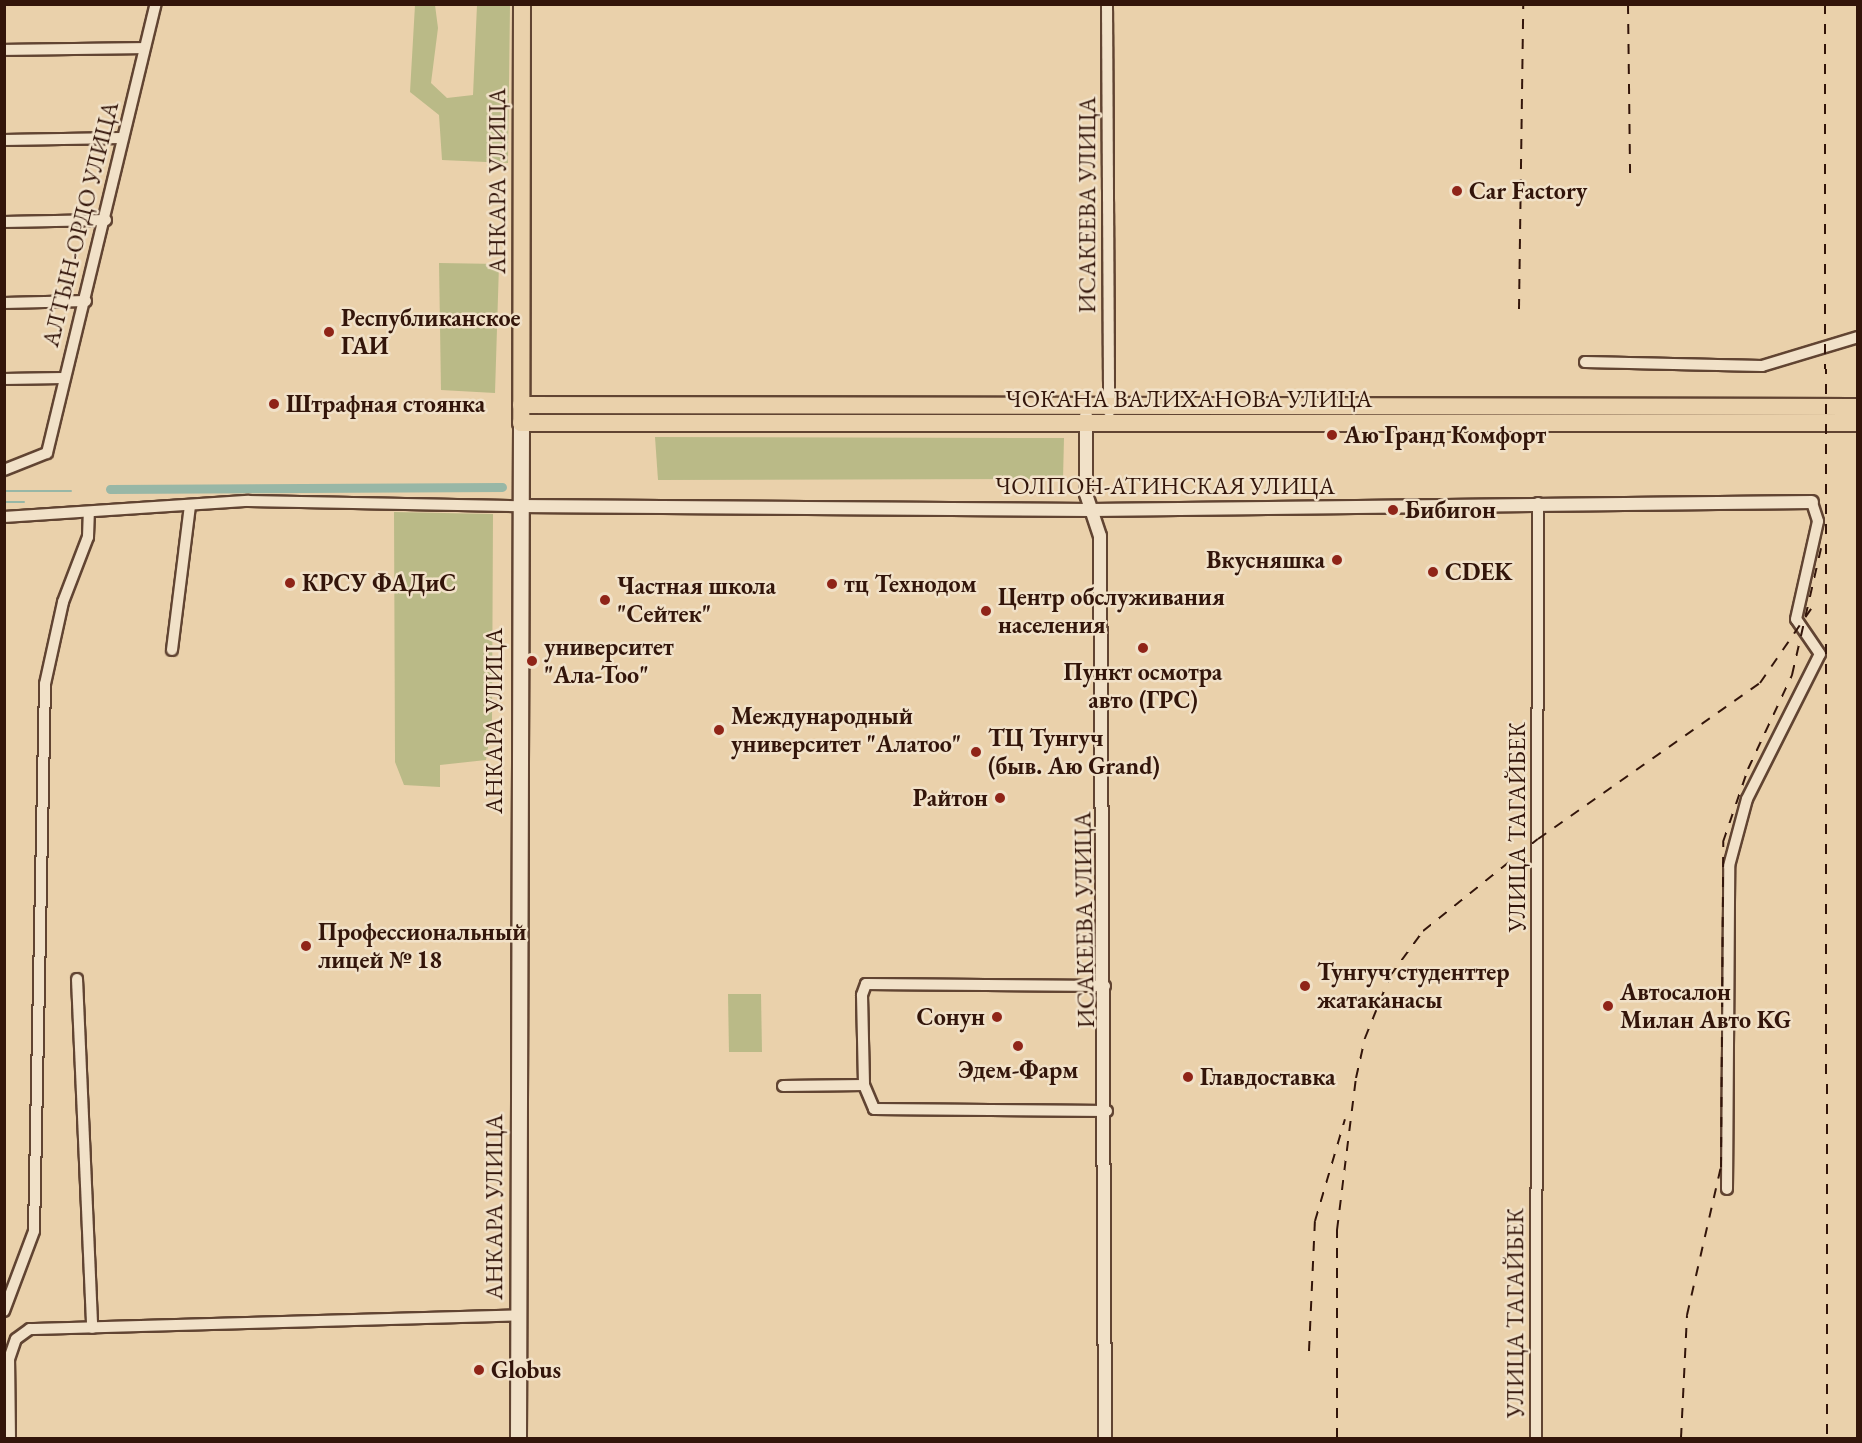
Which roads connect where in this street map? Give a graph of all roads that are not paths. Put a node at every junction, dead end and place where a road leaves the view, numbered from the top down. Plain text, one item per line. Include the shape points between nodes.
1 (156, 4) edge
2 (522, 4) edge
3 (1107, 4) edge
4 (144, 48) junction
5 (4, 50) edge
6 (121, 138) junction
7 (4, 140) edge
8 (106, 220) junction
9 (4, 222) edge
10 (86, 301) junction
11 (4, 303) edge
12 (1857, 337) edge
13 (1585, 362) dead end
14 (63, 378) junction
15 (4, 379) edge
16 (1857, 399) edge
17 (1086, 404) junction
18 (1109, 404) junction
19 (1365, 404) junction
20 (521, 405) junction
21 (1857, 407) edge
22 (844, 415) junction
23 (1838, 415) junction
24 (521, 423) junction
25 (1109, 423) junction
26 (1365, 423) junction
27 (1857, 423) edge
28 (1086, 424) junction
29 (1857, 429) edge
30 (4, 470) edge
31 (1812, 502) joint
32 (1538, 503) junction
33 (190, 506) junction
34 (518, 506) junction
35 (1091, 510) junction
36 (84, 513) junction
37 (4, 517) edge
38 (172, 650) dead end
39 (77, 978) dead end
40 (1105, 986) junction
41 (864, 1085) junction
42 (783, 1086) dead end
43 (1107, 1111) junction
44 (1727, 1189) dead end
45 (4, 1311) edge
46 (518, 1316) junction
47 (92, 1328) junction
48 (9, 1438) edge
49 (518, 1438) edge
50 (1105, 1438) edge
51 (1536, 1438) edge

1 - 4 street, АЛТЫН-ОРДО УЛИЦА
2 - 20 main road, АНКАРА УЛИЦА
3 - 18 street, ИСАКЕЕВА УЛИЦА
4 - 5 street
4 - 6 street, АЛТЫН-ОРДО УЛИЦА
6 - 7 street
6 - 8 street, АЛТЫН-ОРДО УЛИЦА
8 - 9 street
8 - 10 street, АЛТЫН-ОРДО УЛИЦА
10 - 11 street
10 - 14 street, АЛТЫН-ОРДО УЛИЦА
12 - 13 street via 1762,366
14 - 15 street
14 - 30 street, АЛТЫН-ОРДО УЛИЦА via 47,453
16 - 23 main road
17 - 18 main road, ЧОКАНА ВАЛИХАНОВА УЛИЦА
17 - 22 main road, ЧОКАНА ВАЛИХАНОВА УЛИЦА
17 - 28 street, ИСАКЕЕВА УЛИЦА
18 - 19 main road, ЧОКАНА ВАЛИХАНОВА УЛИЦА
18 - 25 street, ИСАКЕЕВА УЛИЦА
19 - 23 main road, ЧОКАНА ВАЛИХАНОВА УЛИЦА
19 - 26 main road
20 - 22 main road, ЧОКАНА ВАЛИХАНОВА УЛИЦА
20 - 24 main road, АНКАРА УЛИЦА
21 - 23 main road, ЧОКАНА ВАЛИХАНОВА УЛИЦА
22 - 24 main road, ЧОКАНА ВАЛИХАНОВА УЛИЦА
22 - 28 main road, ЧОКАНА ВАЛИХАНОВА УЛИЦА
23 - 26 main road, ЧОКАНА ВАЛИХАНОВА УЛИЦА
23 - 27 main road, ЧОКАНА ВАЛИХАНОВА УЛИЦА
23 - 29 main road
24 - 34 main road, АНКАРА УЛИЦА
25 - 26 main road, ЧОКАНА ВАЛИХАНОВА УЛИЦА
25 - 28 main road, ЧОКАНА ВАЛИХАНОВА УЛИЦА
28 - 35 street, ИСАКЕЕВА УЛИЦА via 1085,488
31 - 32 street, ЧОЛПОН-АТИНСКАЯ УЛИЦА
31 - 44 street via 1818,521 1796,619 1820,654 1747,799 1729,866
32 - 35 street, ЧОЛПОН-АТИНСКАЯ УЛИЦА
32 - 51 street, УЛИЦА ТАГАЙБЕК
33 - 34 street
33 - 36 street
33 - 38 street
34 - 35 street, ЧОЛПОН-АТИНСКАЯ УЛИЦА
34 - 46 main road, АНКАРА УЛИЦА
35 - 40 street, ИСАКЕЕВА УЛИЦА via 1100,536
36 - 37 street
36 - 45 street via 88,537 63,602 45,684 34,1231
39 - 47 street
40 - 41 street via 866,984
40 - 43 street, ИСАКЕЕВА УЛИЦА
41 - 42 street
41 - 43 street via 874,1109
43 - 50 street, ИСАКЕЕВА УЛИЦА
46 - 47 street
46 - 49 main road, АНКАРА УЛИЦА
47 - 48 street via 30,1329 16,1340 9,1359

